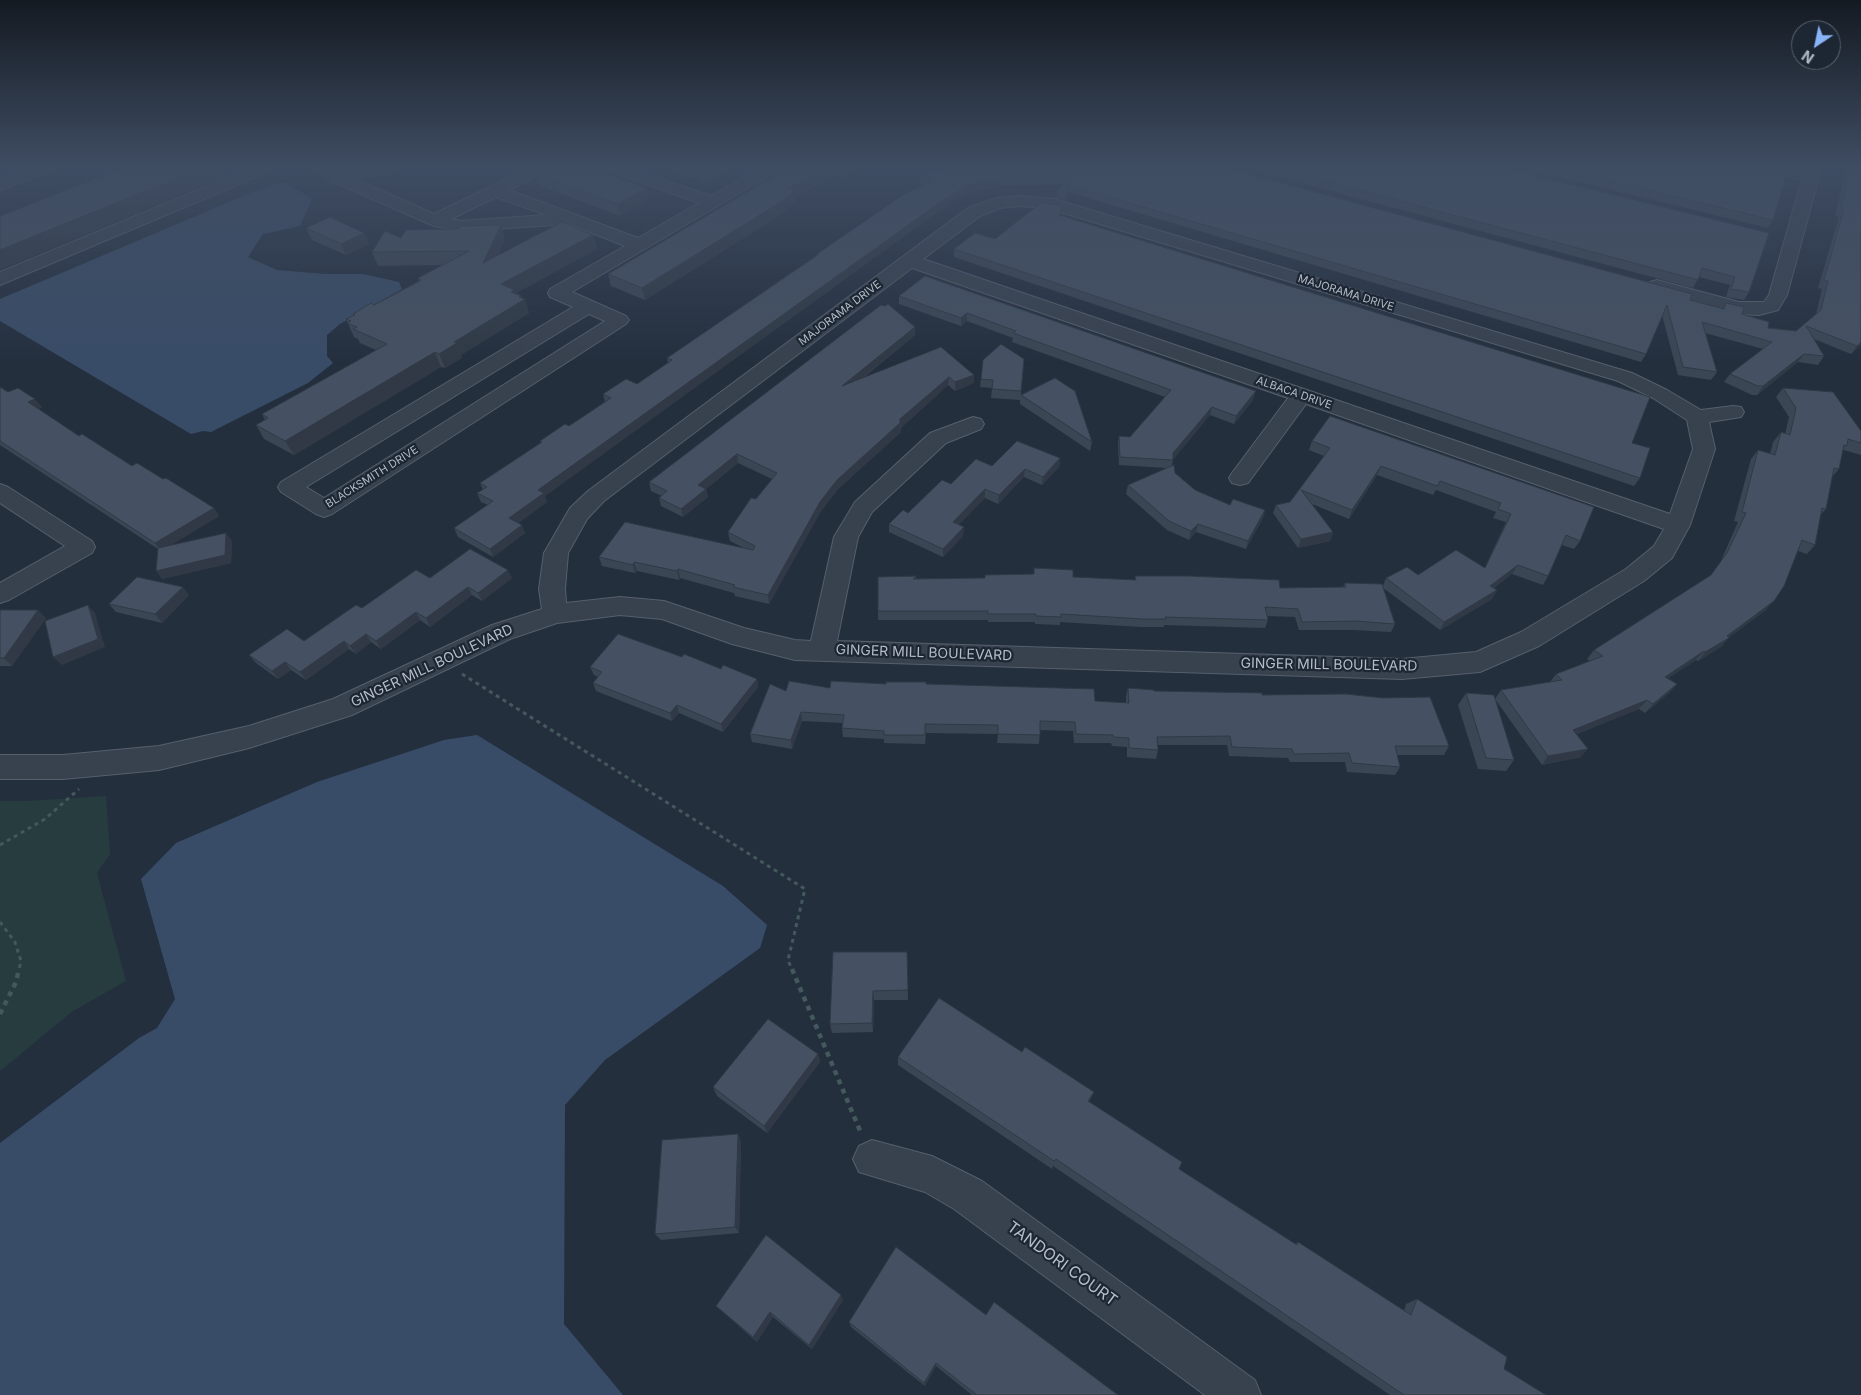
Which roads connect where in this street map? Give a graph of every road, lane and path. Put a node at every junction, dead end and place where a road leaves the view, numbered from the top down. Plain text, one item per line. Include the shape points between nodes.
1 (105, 234) edge
2 (612, 234) edge
3 (657, 234) edge
4 (945, 234) edge
5 (1151, 234) edge
6 (1794, 234) edge
7 (1773, 236) dead end
8 (1792, 241) junction
9 (640, 244) junction
10 (910, 261) junction
11 (0, 279) edge
12 (1643, 282) edge
13 (588, 306) junction
14 (1301, 396) junction
15 (1733, 412) dead end
16 (1697, 417) junction
17 (974, 424) dead end
18 (1240, 478) dead end
19 (0, 492) edge
20 (1678, 525) junction
21 (0, 594) edge
22 (555, 614) junction
23 (822, 650) junction
24 (441, 661) junction
25 (107, 763) junction
26 (0, 767) edge
27 (0, 845) edge
28 (0, 922) edge
29 (0, 1014) edge
30 (872, 1159) joint
31 (1240, 1395) edge

1 - 11 street
2 - 9 street
3 - 9 street, BLACKSMITH DRIVE
4 - 10 street, MAJORAMA DRIVE
5 - 16 street, MAJORAMA DRIVE via 1625,377
6 - 8 street
7 - 8 street
8 - 12 street via 1778,295 1771,306 1738,308
9 - 13 street, BLACKSMITH DRIVE via 557,293
10 - 14 street, ALBACA DRIVE
10 - 22 street, MAJORAMA DRIVE via 596,496 578,514 556,553 552,589
13 - 13 street, BLACKSMITH DRIVE via 619,320 324,509 289,487
14 - 18 street
14 - 20 street, ALBACA DRIVE
15 - 16 street
16 - 20 street, GINGER MILL BOULEVARD via 1704,450
17 - 23 street via 938,438 863,507 846,538
19 - 21 street via 83,548
20 - 23 street, GINGER MILL BOULEVARD via 1663,552 1635,575 1530,639 1480,662 1402,669
22 - 23 street, GINGER MILL BOULEVARD via 620,606 664,610 742,637 795,650
22 - 24 street, GINGER MILL BOULEVARD via 501,632
24 - 25 street, GINGER MILL BOULEVARD via 342,707 249,737 159,758
24 - 30 path via 805,889 788,960
25 - 26 street, GINGER MILL BOULEVARD
25 - 27 path via 45,819
28 - 29 path via 15,942 21,960 16,982
30 - 31 street, TANDORI COURT via 932,1175 968,1195

